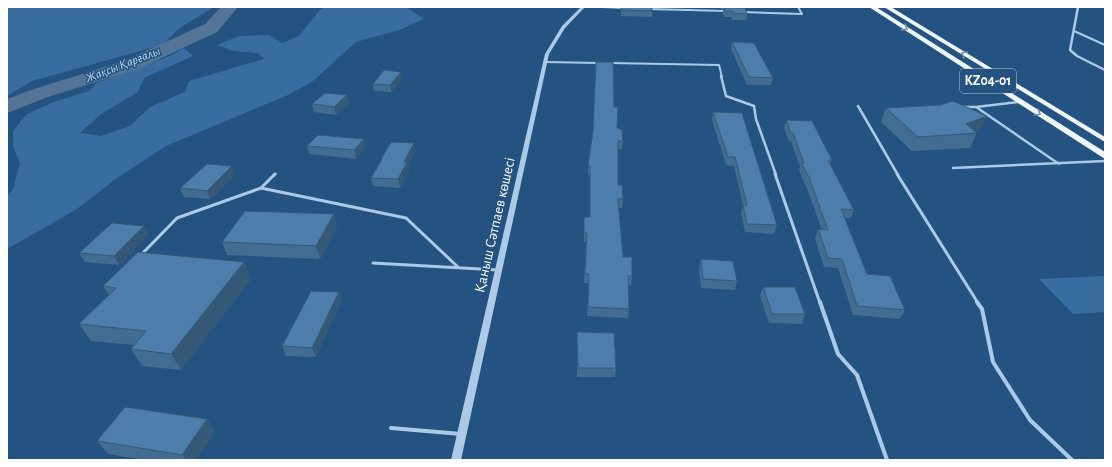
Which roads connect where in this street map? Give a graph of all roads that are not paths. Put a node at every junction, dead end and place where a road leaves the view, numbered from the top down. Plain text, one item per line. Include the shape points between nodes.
1 (583, 7) edge
2 (602, 7) edge
3 (798, 7) edge
4 (872, 7) edge
5 (886, 7) edge
6 (1078, 7) edge
7 (630, 8) edge
8 (644, 8) edge
9 (680, 8) edge
10 (732, 12) edge
11 (739, 12) edge
12 (1074, 31) junction
13 (1105, 45) edge
14 (545, 62) junction
15 (1105, 70) edge
16 (1007, 80) junction
17 (988, 81) junction
18 (1019, 102) junction
19 (858, 106) dead end
20 (960, 107) edge
21 (976, 107) junction
22 (1105, 140) edge
23 (1105, 156) edge
24 (1105, 161) edge
25 (1059, 164) junction
26 (953, 168) dead end
27 (275, 174) dead end
28 (261, 188) junction
29 (137, 260) edge
30 (373, 263) dead end
31 (459, 268) junction
32 (498, 270) junction
33 (391, 428) dead end
34 (462, 434) junction
35 (456, 460) edge
36 (887, 460) edge
37 (1072, 460) edge

1 - 14 street, Қаныш Сәтпаев көшесі via 563,27
2 - 7 lane
3 - 11 lane via 802,14
4 -> 17 main road, KZ04-01
16 -> 5 main road, KZ04-01
6 - 12 street
8 - 9 lane
9 - 10 lane
12 - 13 lane
12 - 15 street via 1070,50
14 - 32 street, Қаныш Сәтпаев көшесі
14 - 36 lane via 719,66 726,96 754,106 756,119 838,354 857,375
16 - 17 main road
16 - 22 main road, KZ04-01
17 - 18 main road, KZ04-01
18 - 21 lane
18 -> 23 main road, KZ04-01
19 - 37 lane via 909,195 982,309 993,362 1030,420
20 - 21 lane
21 - 25 lane
24 - 25 lane
25 - 26 lane
27 - 28 lane
28 - 29 lane via 177,218
28 - 31 lane via 406,218
30 - 31 lane
31 - 32 lane
32 - 34 street, Қаныш Сәтпаев көшесі
33 - 34 lane
34 - 35 street, Қаныш Сәтпаев көшесі

